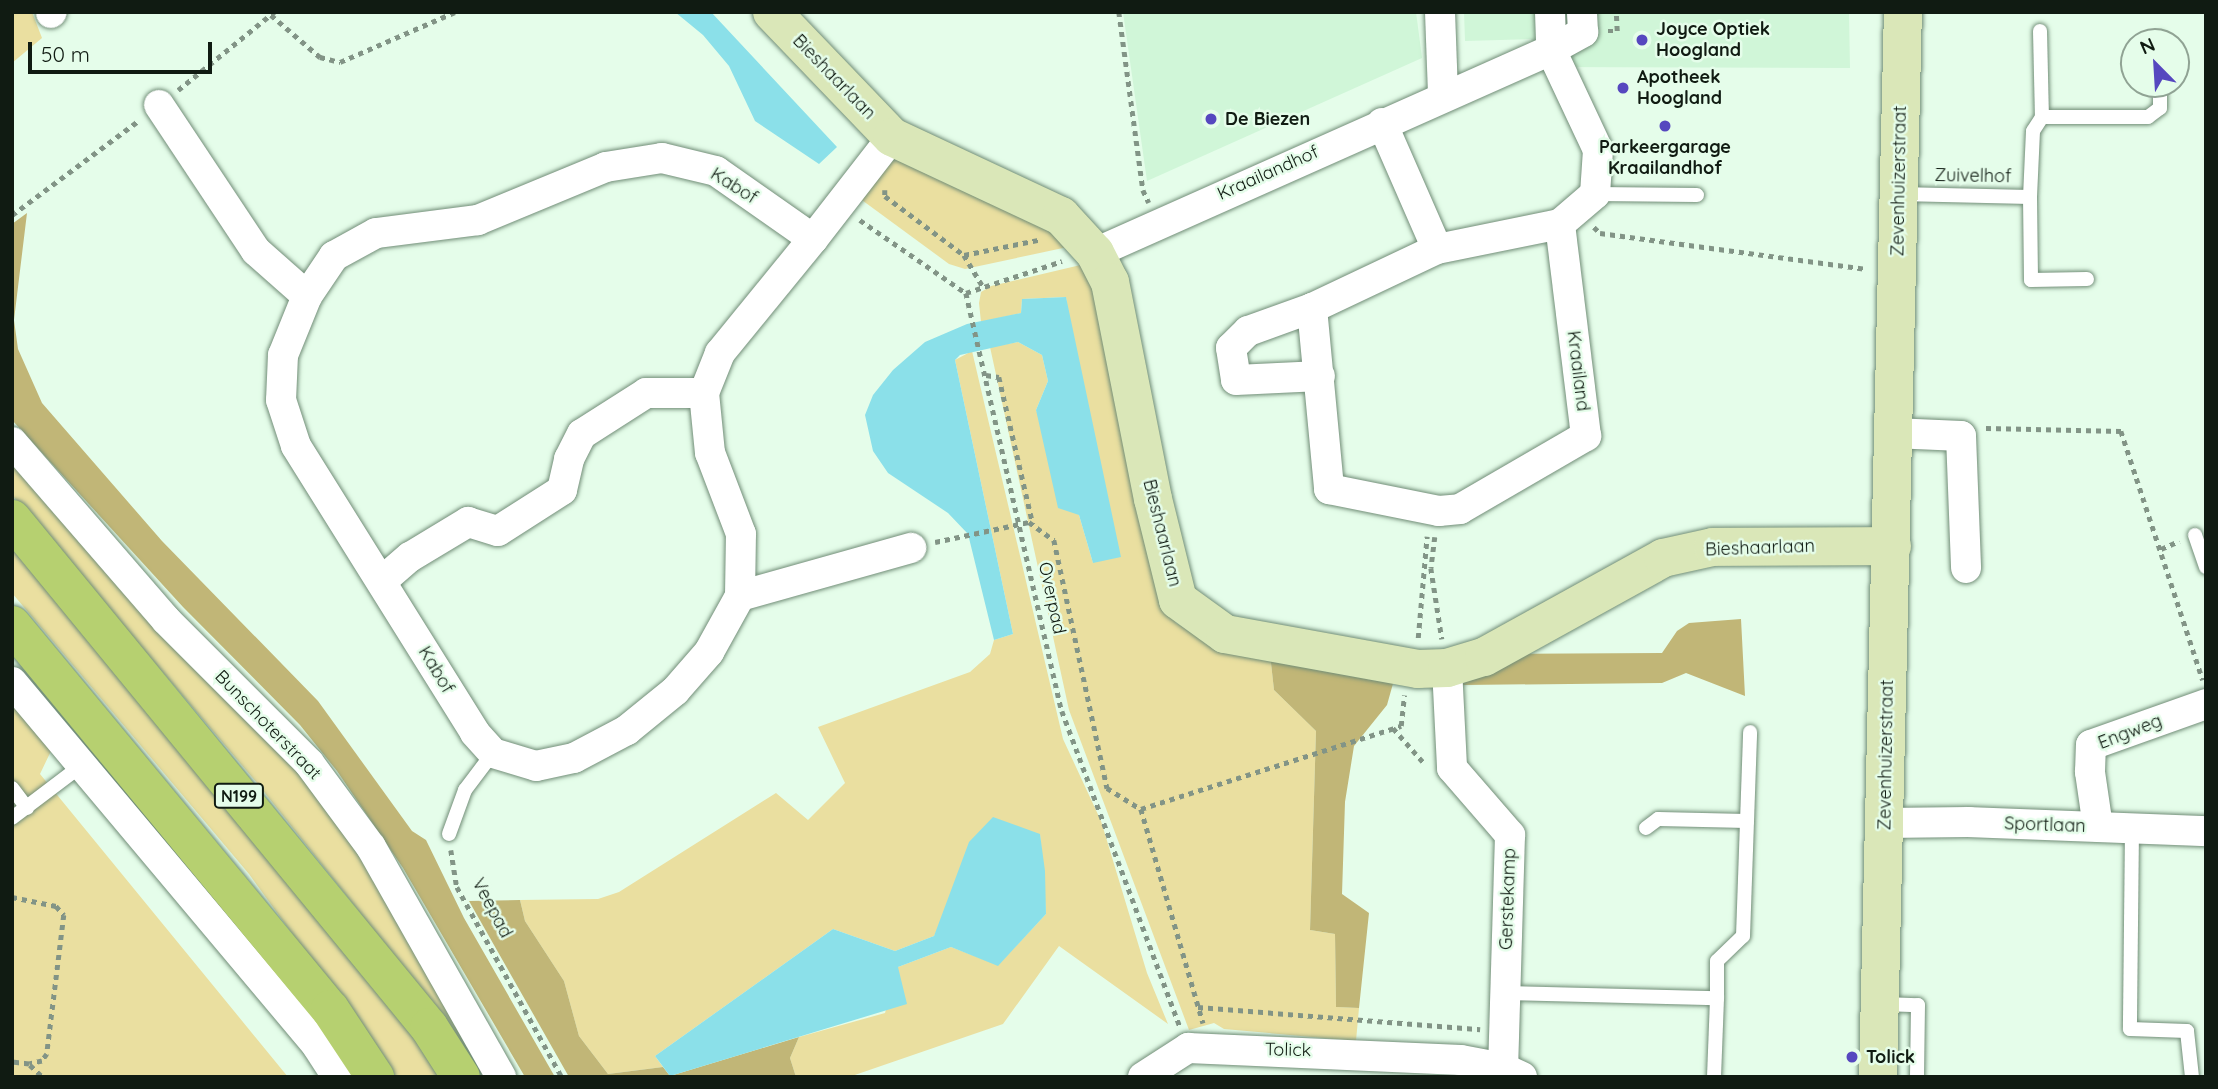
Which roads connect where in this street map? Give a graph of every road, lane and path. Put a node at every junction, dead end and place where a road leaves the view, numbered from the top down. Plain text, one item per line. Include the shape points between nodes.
1 (455, 12) edge
2 (772, 12) edge
3 (1119, 12) edge
4 (1440, 12) edge
5 (1549, 12) edge
6 (1582, 12) edge
7 (1903, 12) edge
8 (272, 14) edge
9 (2040, 31) dead end
10 (1551, 50) junction
11 (1443, 95) junction
12 (2160, 98) edge
13 (159, 105) dead end
14 (2042, 117) junction
15 (1382, 122) junction
16 (882, 149) junction
17 (1898, 194) junction
18 (1697, 195) dead end
19 (2030, 197) junction
20 (838, 204) junction
21 (1578, 209) junction
22 (1062, 216) junction
23 (1158, 223) junction
24 (813, 239) junction
25 (1437, 249) junction
26 (1095, 253) junction
27 (964, 255) junction
28 (1896, 272) junction
29 (2087, 279) dead end
30 (983, 287) junction
31 (967, 293) junction
32 (307, 296) junction
33 (1312, 307) junction
34 (986, 375) junction
35 (1320, 376) junction
36 (704, 393) junction
37 (1893, 433) junction
38 (1961, 436) junction
39 (12, 442) edge
40 (1435, 510) junction
41 (12, 519) edge
42 (1021, 524) junction
43 (1033, 525) junction
44 (964, 535) dead end
45 (2195, 535) dead end
46 (1892, 546) junction
47 (911, 548) dead end
48 (2206, 567) edge
49 (1966, 568) dead end
50 (382, 581) junction
51 (740, 596) junction
52 (12, 625) edge
53 (1424, 668) junction
54 (12, 682) edge
55 (2206, 690) edge
56 (2206, 705) edge
57 (1750, 732) dead end
58 (493, 753) junction
59 (82, 765) junction
60 (12, 788) edge
61 (27, 808) junction
62 (1141, 809) junction
63 (12, 818) edge
64 (1747, 821) junction
65 (1885, 823) junction
66 (2098, 827) junction
67 (1646, 828) dead end
68 (2132, 829) junction
69 (2206, 831) edge
70 (449, 834) joint
71 (12, 897) edge
72 (1506, 993) junction
73 (1717, 998) junction
74 (1880, 1004) junction
75 (1198, 1007) junction
76 (1504, 1031) junction
77 (1199, 1049) junction
78 (12, 1062) edge
79 (29, 1064) junction
80 (1513, 1072) edge
81 (43, 1077) edge
82 (337, 1077) edge
83 (375, 1077) edge
84 (461, 1077) edge
85 (500, 1077) edge
86 (562, 1077) edge
87 (1143, 1077) edge
88 (1714, 1077) edge
89 (1878, 1077) edge
90 (1917, 1077) edge
91 (2192, 1077) edge

1 - 8 path via 340,62 320,57
2 - 16 street, Bieshaarlaan
3 - 23 path via 1143,190
4 - 11 street
5 - 10 street
6 - 10 street, Kraailandhof via 1583,32
7 - 17 street, Zevenhuizerstraat
9 - 14 lane, Zuivelhof
10 - 11 street, Kraailandhof
10 - 21 street, Kraailand via 1598,150
11 - 15 street, Kraailandhof
12 - 14 lane via 2160,108 2148,117
13 - 32 street via 256,251
14 - 19 lane, Zuivelhof via 2033,131
15 - 23 street, Kraailandhof
15 - 25 street
16 - 20 street
16 - 22 street, Bieshaarlaan
16 - 27 path via 885,196
17 - 19 lane, Zuivelhof
17 - 28 street, Zevenhuizerstraat
18 - 21 lane
19 - 29 lane via 2031,280
20 - 24 street
20 - 31 path
21 - 25 street
21 - 28 path via 1600,233
21 - 40 street, Kraailand via 1586,436 1460,509
22 - 26 street, Bieshaarlaan
22 - 27 path via 1046,238
23 - 26 street, Kraailandhof
24 - 32 street, Kabof via 716,171 662,158 606,167 478,220 376,233 334,256
24 - 36 street via 720,353
25 - 33 street
26 - 30 path
26 - 53 street, Bieshaarlaan via 1110,282 1178,600 1225,634
27 - 30 path
28 - 37 street, Zevenhuizerstraat
30 - 31 path
31 - 34 path, Overpad
32 - 50 street, Kabof via 283,355 281,400 296,446
33 - 35 street, Kraailand
33 - 35 street via 1248,331 1231,348 1236,380
34 - 42 path, Overpad
34 - 43 path via 999,377
35 - 40 street, Kraailand via 1329,489
36 - 50 street via 646,393 582,434 569,459 562,490 498,531 468,522 410,556
36 - 51 street via 710,453 741,534
37 - 38 street
37 - 46 street, Zevenhuizerstraat
38 - 49 street
38 - 55 path via 1968,428 2121,431
39 - 85 street, Bunschoterstraat via 166,621 309,763 371,847
40 - 53 path
40 - 53 path via 1419,587
41 - 84 main road, N199 via 429,1027
42 - 43 path
42 - 44 path
42 - 77 path, Overpad via 1062,711
43 - 62 path via 1054,540 1107,788
45 - 48 lane
46 - 53 street, Bieshaarlaan via 1713,547 1663,558 1484,657
46 - 65 street, Zevenhuizerstraat
47 - 51 street
50 - 58 street, Kabof via 475,733
51 - 58 street via 709,652 675,691 627,730 574,758 536,766
52 - 83 main road via 330,1009
53 - 62 path via 1401,726
53 - 72 street, Gerstekamp via 1452,768 1510,835
54 - 59 street
56 - 66 street, Engweg via 2091,745
57 - 64 lane
58 - 70 lane via 465,790
59 - 61 lane
59 - 82 street via 309,1035
60 - 61 lane
61 - 63 lane
62 - 75 path
64 - 67 lane via 1658,818
64 - 73 lane via 1743,936 1717,961
65 - 66 street, Sportlaan
65 - 74 street, Zevenhuizerstraat
66 - 68 street, Sportlaan
68 - 69 street, Sportlaan
68 - 91 lane via 2130,1029 2187,1031
70 - 86 path, Veepad via 457,887
71 - 79 path via 56,906 64,915 47,1054 42,1061
72 - 73 lane
72 - 76 street, Gerstekamp
73 - 88 lane
74 - 89 street, Zevenhuizerstraat
74 - 90 lane via 1919,1005
75 - 76 path
75 - 77 path
76 - 80 street, Gerstekamp
77 - 80 street, Tolick via 1354,1053
77 - 87 street
78 - 79 path
79 - 81 path

